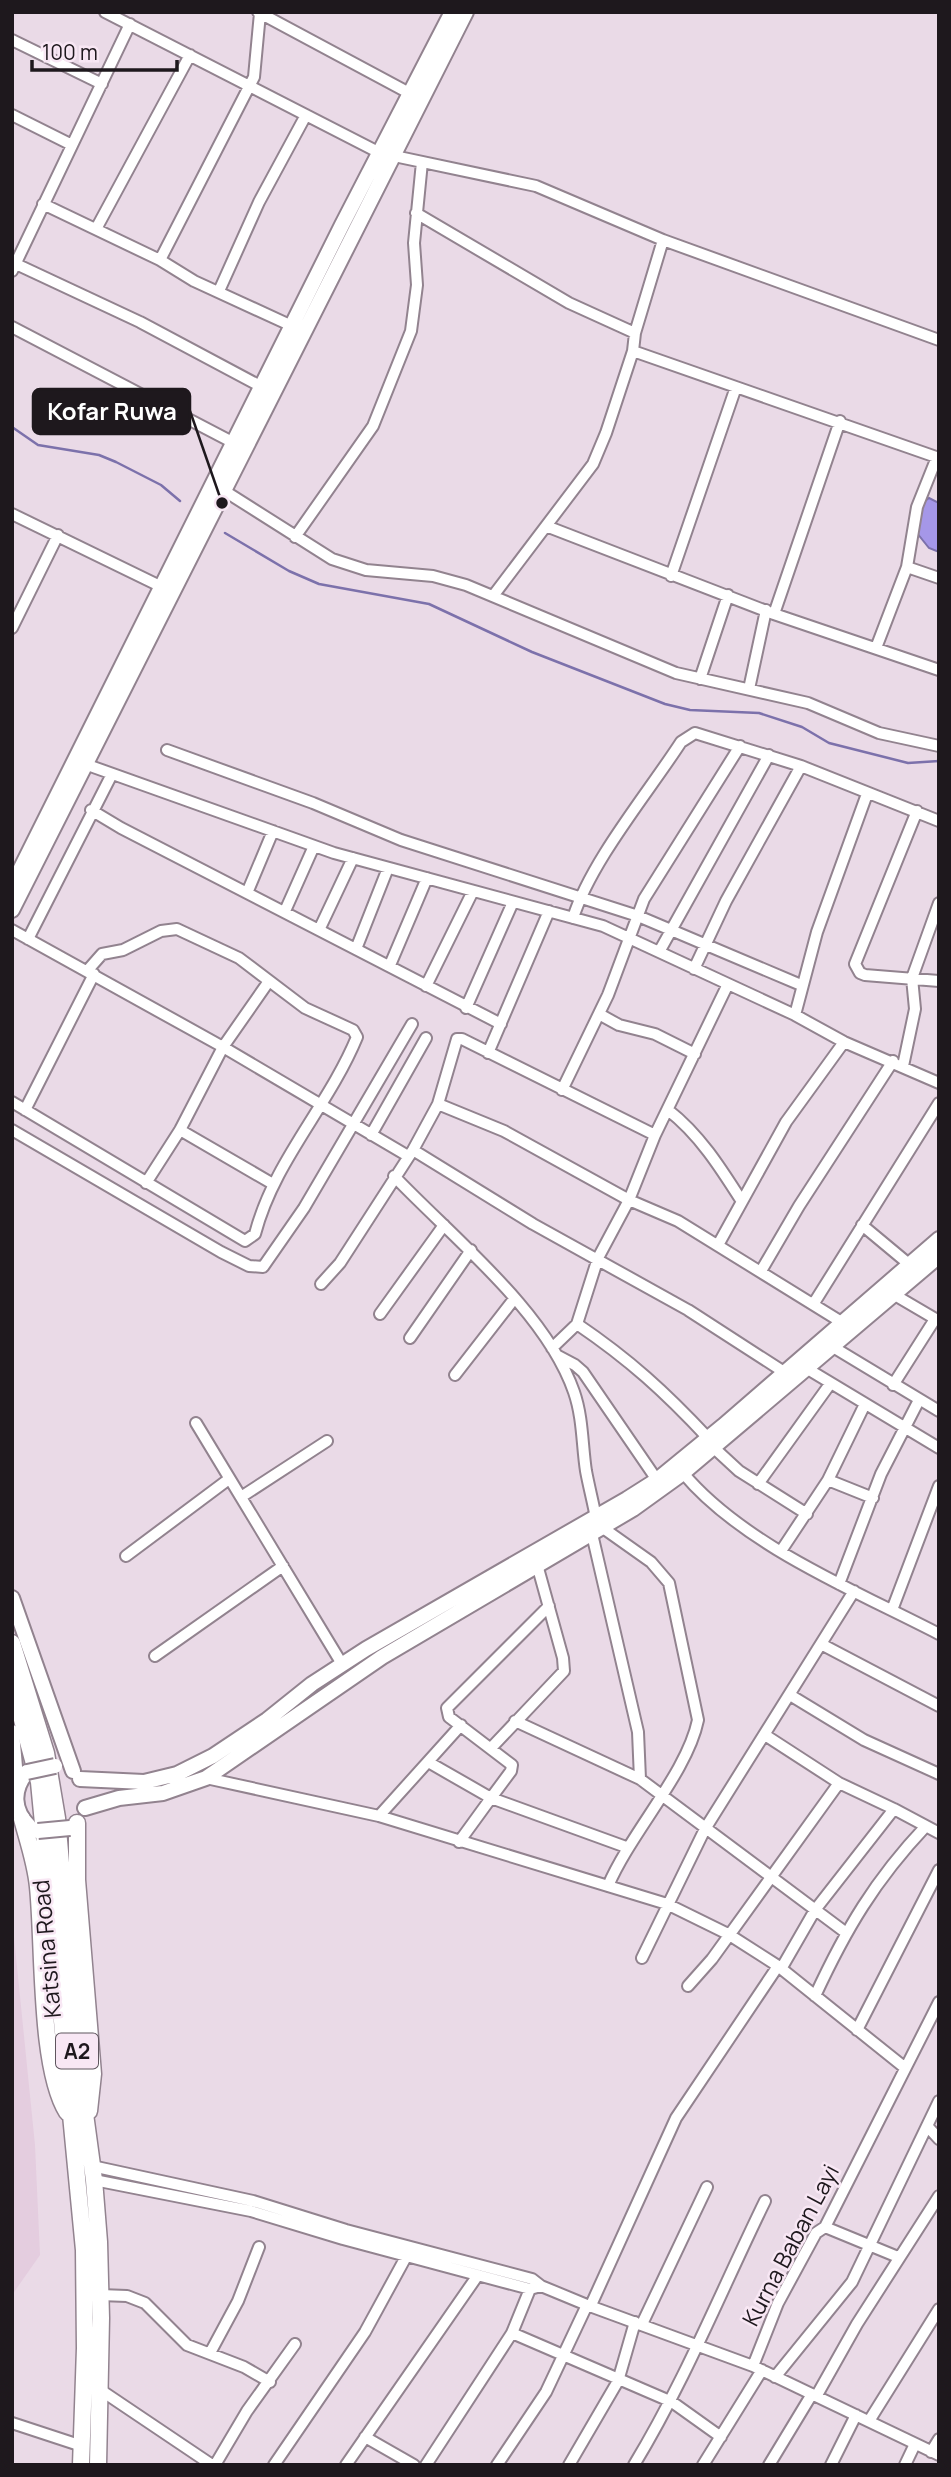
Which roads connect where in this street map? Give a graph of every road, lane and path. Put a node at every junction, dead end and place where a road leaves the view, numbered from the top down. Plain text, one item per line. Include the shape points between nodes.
1 (105, 12) edge
2 (452, 12) edge
3 (466, 12) edge
4 (259, 13) edge
5 (130, 24) junction
6 (12, 40) edge
7 (190, 55) junction
8 (102, 84) junction
9 (250, 86) junction
10 (411, 94) junction
11 (306, 115) junction
12 (13, 116) edge
13 (70, 145) junction
14 (386, 155) junction
15 (422, 162) junction
16 (43, 204) junction
17 (416, 213) junction
18 (96, 229) junction
19 (663, 240) junction
20 (160, 260) junction
21 (14, 267) edge
22 (219, 291) junction
23 (292, 326) junction
24 (12, 327) edge
25 (635, 333) junction
26 (939, 340) edge
27 (633, 351) junction
28 (262, 387) junction
29 (736, 387) junction
30 (839, 421) junction
31 (234, 443) junction
32 (938, 458) edge
33 (223, 490) junction
34 (12, 514) edge
35 (546, 526) junction
36 (58, 535) junction
37 (295, 537) junction
38 (907, 566) junction
39 (671, 576) junction
40 (939, 578) edge
41 (162, 587) junction
42 (728, 595) junction
43 (493, 596) junction
44 (16, 611) edge
45 (770, 612) junction
46 (12, 628) edge
47 (876, 648) junction
48 (939, 670) edge
49 (699, 679) junction
50 (749, 689) junction
51 (740, 746) junction
52 (939, 746) edge
53 (167, 750) dead end
54 (769, 755) junction
55 (82, 762) junction
56 (801, 766) junction
57 (112, 774) junction
58 (867, 794) junction
59 (91, 810) junction
60 (916, 811) junction
61 (939, 821) edge
62 (273, 831) junction
63 (314, 846) junction
64 (353, 858) junction
65 (388, 868) junction
66 (14, 876) edge
67 (427, 878) junction
68 (473, 891) junction
69 (247, 893) junction
70 (582, 896) junction
71 (513, 902) junction
72 (939, 903) edge
73 (12, 910) edge
74 (285, 911) junction
75 (549, 911) junction
76 (638, 916) junction
77 (573, 918) junction
78 (935, 923) edge
79 (12, 930) edge
80 (319, 930) junction
81 (671, 930) junction
82 (28, 939) junction
83 (630, 939) junction
84 (704, 946) junction
85 (355, 949) junction
86 (659, 952) junction
87 (390, 965) junction
88 (694, 968) junction
89 (91, 973) junction
90 (912, 978) junction
91 (269, 981) junction
92 (939, 981) edge
93 (728, 984) junction
94 (801, 985) junction
95 (426, 986) junction
96 (466, 1008) junction
97 (599, 1014) junction
98 (795, 1015) junction
99 (412, 1024) dead end
100 (501, 1024) junction
101 (426, 1038) dead end
102 (844, 1042) junction
103 (223, 1046) junction
104 (488, 1053) junction
105 (695, 1054) junction
106 (898, 1064) junction
107 (939, 1083) edge
108 (562, 1090) junction
109 (12, 1102) edge
110 (939, 1103) edge
111 (438, 1104) junction
112 (320, 1106) junction
113 (25, 1110) junction
114 (668, 1110) junction
115 (353, 1125) junction
116 (12, 1130) edge
117 (180, 1130) junction
118 (372, 1135) junction
119 (655, 1135) junction
120 (410, 1153) junction
121 (394, 1176) junction
122 (146, 1183) junction
123 (273, 1184) junction
124 (171, 1197) junction
125 (629, 1200) junction
126 (741, 1200) junction
127 (161, 1217) junction
128 (444, 1225) junction
129 (862, 1225) junction
130 (939, 1240) edge
131 (718, 1245) junction
132 (471, 1250) junction
133 (939, 1256) edge
134 (598, 1258) junction
135 (910, 1265) junction
136 (761, 1271) junction
137 (321, 1284) dead end
138 (893, 1294) junction
139 (514, 1299) junction
140 (814, 1303) junction
141 (380, 1314) dead end
142 (937, 1320) edge
143 (843, 1323) junction
144 (577, 1324) junction
145 (410, 1338) dead end
146 (833, 1347) junction
147 (555, 1352) junction
148 (806, 1368) junction
149 (784, 1372) junction
150 (455, 1375) dead end
151 (830, 1384) junction
152 (893, 1385) junction
153 (594, 1391) junction
154 (576, 1400) junction
155 (919, 1400) junction
156 (865, 1404) junction
157 (939, 1411) edge
158 (196, 1423) dead end
159 (904, 1428) junction
160 (327, 1441) dead end
161 (710, 1443) junction
162 (939, 1448) edge
163 (683, 1473) junction
164 (229, 1479) junction
165 (657, 1480) junction
166 (828, 1480) junction
167 (758, 1484) junction
168 (939, 1486) edge
169 (241, 1497) junction
170 (873, 1498) junction
171 (807, 1514) junction
172 (597, 1527) junction
173 (781, 1551) junction
174 (126, 1556) dead end
175 (283, 1566) junction
176 (538, 1567) junction
177 (839, 1584) junction
178 (853, 1591) junction
179 (12, 1598) edge
180 (549, 1606) junction
181 (892, 1610) junction
182 (939, 1634) edge
183 (12, 1643) edge
184 (821, 1644) junction
185 (155, 1656) dead end
186 (342, 1664) junction
187 (12, 1683) edge
188 (790, 1695) junction
189 (939, 1706) edge
190 (515, 1721) junction
191 (461, 1725) junction
192 (12, 1732) edge
193 (765, 1735) junction
194 (492, 1747) junction
195 (430, 1763) junction
196 (939, 1774) edge
197 (77, 1775) junction
198 (206, 1778) junction
199 (640, 1779) junction
200 (839, 1783) junction
201 (17, 1790) junction
202 (662, 1794) junction
203 (491, 1798) junction
204 (85, 1808) junction
205 (894, 1809) junction
206 (379, 1816) junction
207 (22, 1819) junction
208 (74, 1826) junction
209 (926, 1826) junction
210 (705, 1829) junction
211 (939, 1833) edge
212 (459, 1842) junction
213 (626, 1847) junction
214 (939, 1870) edge
215 (771, 1877) junction
216 (608, 1886) junction
217 (667, 1904) junction
218 (816, 1910) junction
219 (845, 1932) junction
220 (728, 1934) junction
221 (642, 1958) dead end
222 (780, 1968) junction
223 (688, 1986) dead end
224 (815, 1996) junction
225 (939, 2002) edge
226 (857, 2030) junction
227 (904, 2067) junction
228 (939, 2101) edge
229 (79, 2121) junction
230 (928, 2127) junction
231 (939, 2138) edge
232 (93, 2173) junction
233 (707, 2187) dead end
234 (939, 2196) edge
235 (765, 2201) dead end
236 (825, 2227) junction
237 (870, 2246) junction
238 (259, 2247) dead end
239 (407, 2255) junction
240 (898, 2258) junction
241 (478, 2275) junction
242 (536, 2288) junction
243 (100, 2295) junction
244 (589, 2305) junction
245 (939, 2308) edge
246 (639, 2323) junction
247 (512, 2333) junction
248 (295, 2344) dead end
249 (695, 2344) junction
250 (210, 2353) junction
251 (565, 2357) junction
252 (758, 2368) junction
253 (775, 2377) junction
254 (618, 2381) junction
255 (271, 2382) junction
256 (99, 2389) junction
257 (814, 2395) junction
258 (672, 2402) junction
259 (856, 2415) junction
260 (869, 2421) junction
261 (12, 2423) edge
262 (365, 2437) junction
263 (721, 2437) junction
264 (939, 2439) edge
265 (915, 2444) junction
266 (82, 2446) junction
267 (935, 2453) edge
268 (81, 2465) edge
269 (97, 2465) edge
270 (213, 2465) edge
271 (274, 2465) edge
272 (346, 2465) edge
273 (414, 2465) edge
274 (426, 2465) edge
275 (497, 2465) edge
276 (569, 2465) edge
277 (634, 2465) edge
278 (703, 2465) edge
279 (769, 2465) edge
280 (831, 2465) edge
281 (905, 2465) edge

1 - 5 street
2 - 10 main road
3 - 14 main road
4 - 9 street
4 - 10 street
5 - 7 street
5 - 8 street
6 - 8 street
7 - 9 street
7 - 18 street
8 - 13 street
9 - 11 street
9 - 20 street
10 - 14 main road
11 - 14 street
11 - 22 street via 258,202
12 - 13 street
13 - 16 street
14 - 15 street
14 - 23 main road
14 - 33 main road
15 - 17 street
15 - 19 street via 536,186
16 - 18 street
16 - 21 street
17 - 25 street via 569,303
17 - 37 street via 416,306 403,354 373,426
18 - 20 street
19 - 25 street
19 - 26 street
20 - 22 street
21 - 28 street via 140,322
22 - 23 street
23 - 28 main road
24 - 31 street
25 - 27 street
27 - 29 street
27 - 35 street via 593,464
28 - 31 main road
29 - 30 street
29 - 39 street
30 - 32 street
30 - 45 street
31 - 41 main road
32 - 38 street via 917,507
33 - 37 street
33 - 55 main road
34 - 36 street
35 - 39 street
35 - 43 street
36 - 41 street
36 - 44 street
37 - 43 street via 352,567 433,576
38 - 40 street
38 - 47 street
39 - 42 street
41 - 55 main road
42 - 45 street
42 - 49 street
43 - 49 street via 662,668
44 - 46 street
45 - 47 street
45 - 50 street
47 - 48 street
49 - 50 street
50 - 52 street via 808,703 879,733
51 - 54 street
51 - 70 street via 695,733 681,742
51 - 76 street via 644,899
53 - 70 street via 401,840
54 - 56 street
54 - 81 street
55 - 57 street
55 - 66 main road
55 - 73 main road
56 - 58 street
56 - 84 street
57 - 59 street
57 - 62 street
58 - 60 street
58 - 94 street
59 - 69 street
59 - 82 street
60 - 61 street
60 - 90 street via 855,960 856,969 865,975
62 - 63 street
62 - 69 street
63 - 64 street
63 - 74 street
64 - 65 street
64 - 80 street
65 - 67 street
65 - 85 street
67 - 68 street
67 - 87 street
68 - 71 street
68 - 95 street
69 - 74 street
70 - 76 street
70 - 77 street
71 - 75 street
71 - 96 street
72 - 78 street
74 - 80 street
75 - 77 street
75 - 100 street
76 - 81 street
76 - 83 street
77 - 83 street
78 - 90 street
79 - 82 street
80 - 85 street
81 - 84 street
81 - 86 street
82 - 89 street
83 - 86 street
83 - 97 street
84 - 88 street
84 - 94 street
85 - 87 street
86 - 88 street
87 - 95 street
88 - 93 street
89 - 91 street via 102,954 177,929 239,958
89 - 103 street
89 - 113 street
90 - 92 street
90 - 106 street via 915,1009
91 - 103 street
91 - 112 street via 305,1008 356,1033 341,1074
93 - 98 street
93 - 105 street
94 - 98 street
95 - 96 street
96 - 100 street
97 - 105 street
97 - 108 street
98 - 102 street
99 - 115 street
100 - 104 street
101 - 118 street
102 - 106 street
102 - 126 street via 786,1122
103 - 112 street
103 - 117 street
104 - 108 street
104 - 111 street via 457,1039
105 - 114 street
106 - 107 street
106 - 136 street via 799,1206
108 - 119 street
109 - 113 street
110 - 129 street
111 - 120 street
111 - 125 street via 505,1131
112 - 115 street
112 - 123 street
113 - 122 street
114 - 119 street
114 - 126 street via 716,1161
115 - 118 street
115 - 127 street via 304,1209 263,1267 249,1266
116 - 127 street
117 - 122 street
117 - 123 street
118 - 120 street
119 - 125 street
120 - 121 street
120 - 134 street
121 - 128 street
121 - 137 street via 349,1249
122 - 124 street
123 - 124 street via 249,1240
124 - 127 street
125 - 131 street
125 - 134 street
126 - 131 street
128 - 132 street
128 - 141 street
129 - 135 street
129 - 140 street
130 - 135 main road
131 - 136 street
132 - 139 street
132 - 145 street
133 - 138 main road
134 - 144 street
134 - 149 street
135 - 143 main road
136 - 140 street
138 - 142 street
138 - 146 main road
139 - 147 street
139 - 150 street
140 - 143 street
142 - 152 street
143 - 149 main road
144 - 147 street
144 - 161 street via 661,1387
146 - 148 main road
146 - 152 street
147 - 153 street via 575,1364
147 - 154 street
148 - 151 street
148 - 161 main road
149 - 161 main road
151 - 156 street
151 - 167 street
152 - 155 street
153 - 154 street
153 - 165 street
154 - 172 street
155 - 157 street
155 - 159 street
156 - 159 street
156 - 166 street
158 - 164 street
159 - 162 street
159 - 170 street
160 - 169 street
161 - 163 main road
161 - 165 main road
161 - 167 street
163 - 172 main road
163 - 173 street via 699,1492
164 - 169 street
164 - 174 street
165 - 172 main road
166 - 170 street
166 - 171 street
167 - 171 street
168 - 181 street
169 - 175 street
170 - 177 street
171 - 173 street
172 - 176 main road
172 - 186 main road
172 - 199 street via 638,1732
172 - 202 street via 659,1569 669,1583 698,1720
173 - 177 street
175 - 185 street
175 - 186 street
176 - 180 street
176 - 198 main road via 382,1657
177 - 178 street
178 - 181 street
178 - 184 street
179 - 197 main road
180 - 190 street via 564,1671
180 - 191 street via 447,1708 446,1714
181 - 182 street
183 - 229 highway, Katsina Road / A2 via 52,1781
184 - 188 street
184 - 189 street
186 - 197 main road via 267,1720 189,1768 144,1782
187 - 229 highway, Katsina Road / A2 via 39,1782
188 - 193 street
188 - 196 street via 864,1740
190 - 194 street
190 - 199 street
191 - 194 street
191 - 195 street
192 - 201 main road
193 - 200 street
193 - 210 street
194 - 203 street via 513,1768
195 - 203 street
195 - 206 street
197 - 201 main road, bridge via 65,1766 27,1772
197 - 204 main road via 85,1788
198 - 204 main road via 163,1793
198 - 206 street
199 - 202 street
200 - 205 street
200 - 215 street
201 - 207 main road
202 - 210 street
202 - 213 street
203 - 212 street
203 - 213 street
204 - 208 main road
205 - 209 street
205 - 218 street
206 - 212 street
207 - 208 main road, bridge via 38,1831
207 - 229 highway via 38,1885 54,2076 59,2099
208 - 229 highway via 93,2074 92,2098
209 - 211 street
209 - 219 street via 891,1863
210 - 215 street
210 - 217 street
212 - 216 street
213 - 216 street
214 - 226 street
215 - 218 street
215 - 220 street
216 - 217 street
217 - 220 street
217 - 221 street
218 - 219 street
218 - 222 street
219 - 224 street
220 - 222 street
220 - 223 street
222 - 224 street
222 - 244 street via 676,2118
224 - 226 street
225 - 227 street, Kurna Baban Layi
226 - 227 street
227 - 236 street, Kurna Baban Layi
228 - 230 street
229 - 232 highway, Katsina Road / A2
229 - 266 highway, Katsina Road / A2 via 85,2348
230 - 231 street
230 - 237 street
232 - 239 street
232 - 242 street via 273,2206 532,2279
232 - 243 highway, Katsina Road / A2
233 - 246 street
234 - 240 street
235 - 249 street
236 - 237 street
236 - 252 street, Kurna Baban Layi via 816,2234 778,2303
237 - 240 street
237 - 253 street via 845,2292
238 - 250 street via 238,2301
239 - 241 street
239 - 271 street via 365,2332
240 - 257 street
241 - 242 street
241 - 262 street
242 - 244 street
242 - 247 street
243 - 250 street via 145,2302 178,2339
243 - 256 highway, Katsina Road / A2
244 - 246 street
244 - 251 street
245 - 260 street
246 - 249 street
246 - 254 street
247 - 251 street
247 - 274 street
248 - 255 street
249 - 252 street
249 - 258 street
250 - 255 street
251 - 254 street
251 - 275 street
252 - 253 street
252 - 263 street, Kurna Baban Layi
253 - 257 street
254 - 258 street
254 - 276 street
255 - 270 street
256 - 269 highway, Katsina Road / A2
256 - 270 street
257 - 259 street
257 - 279 street
258 - 263 street
258 - 277 street
259 - 260 street
259 - 280 street
260 - 265 street
261 - 266 street
262 - 272 street
262 - 273 street
263 - 278 street, Kurna Baban Layi
264 - 267 street
265 - 267 street
265 - 281 street
266 - 268 highway, Katsina Road / A2

